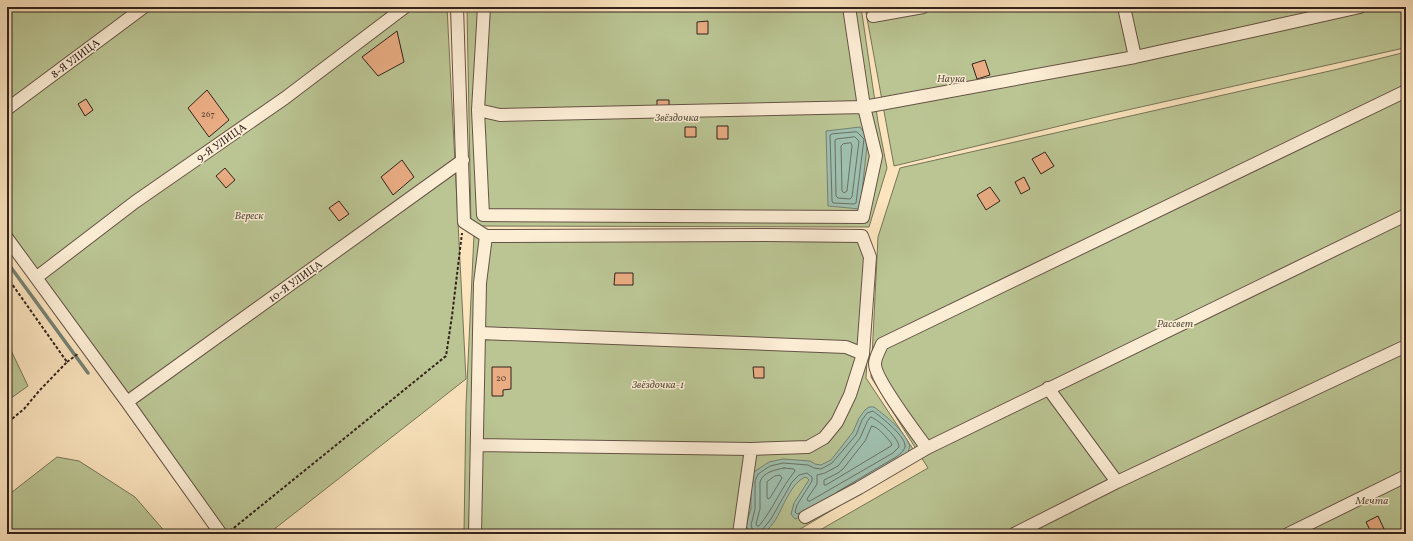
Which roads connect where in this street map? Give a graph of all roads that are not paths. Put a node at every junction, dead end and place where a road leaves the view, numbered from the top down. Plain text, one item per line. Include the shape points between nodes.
1 (144, 7) edge
2 (405, 7) edge
3 (457, 7) edge
4 (484, 7) edge
5 (849, 7) edge
6 (923, 7) edge
7 (1124, 7) edge
8 (1360, 7) edge
9 (873, 16) dead end
10 (1135, 57) junction
11 (1406, 91) edge
12 (864, 107) junction
13 (7, 109) edge
14 (478, 110) junction
15 (463, 160) junction
16 (1406, 215) edge
17 (486, 236) junction
18 (7, 238) edge
19 (37, 277) junction
20 (480, 334) junction
21 (1406, 346) edge
22 (863, 354) junction
23 (1048, 388) junction
24 (127, 402) junction
25 (477, 445) junction
26 (927, 448) junction
27 (751, 449) junction
28 (1406, 476) edge
29 (1117, 482) junction
30 (805, 517) dead end
31 (221, 534) edge
32 (476, 534) edge
33 (739, 534) edge
34 (1014, 534) edge
35 (1288, 534) edge

1 - 13 street, 8-Я УЛИЦА
2 - 19 street, 9-Я УЛИЦА via 285,98 135,202
3 - 15 street
4 - 14 street
5 - 12 street
6 - 9 street
7 - 10 street
8 - 10 street
10 - 12 street
11 - 26 street via 882,344 875,365 880,379
12 - 14 street via 500,114
12 - 14 street via 876,156 862,217 483,215
15 - 17 street via 464,222
15 - 24 street, 10-Я УЛИЦА
16 - 23 street
17 - 20 street via 480,283
17 - 22 street via 862,236 870,257
18 - 19 street
19 - 24 street
20 - 22 street via 846,347
20 - 25 street
21 - 29 street
22 - 27 street via 850,395 824,438 808,447
23 - 26 street
23 - 29 street
24 - 31 street
25 - 27 street
25 - 32 street
26 - 30 street
27 - 33 street
28 - 35 street
29 - 34 street

